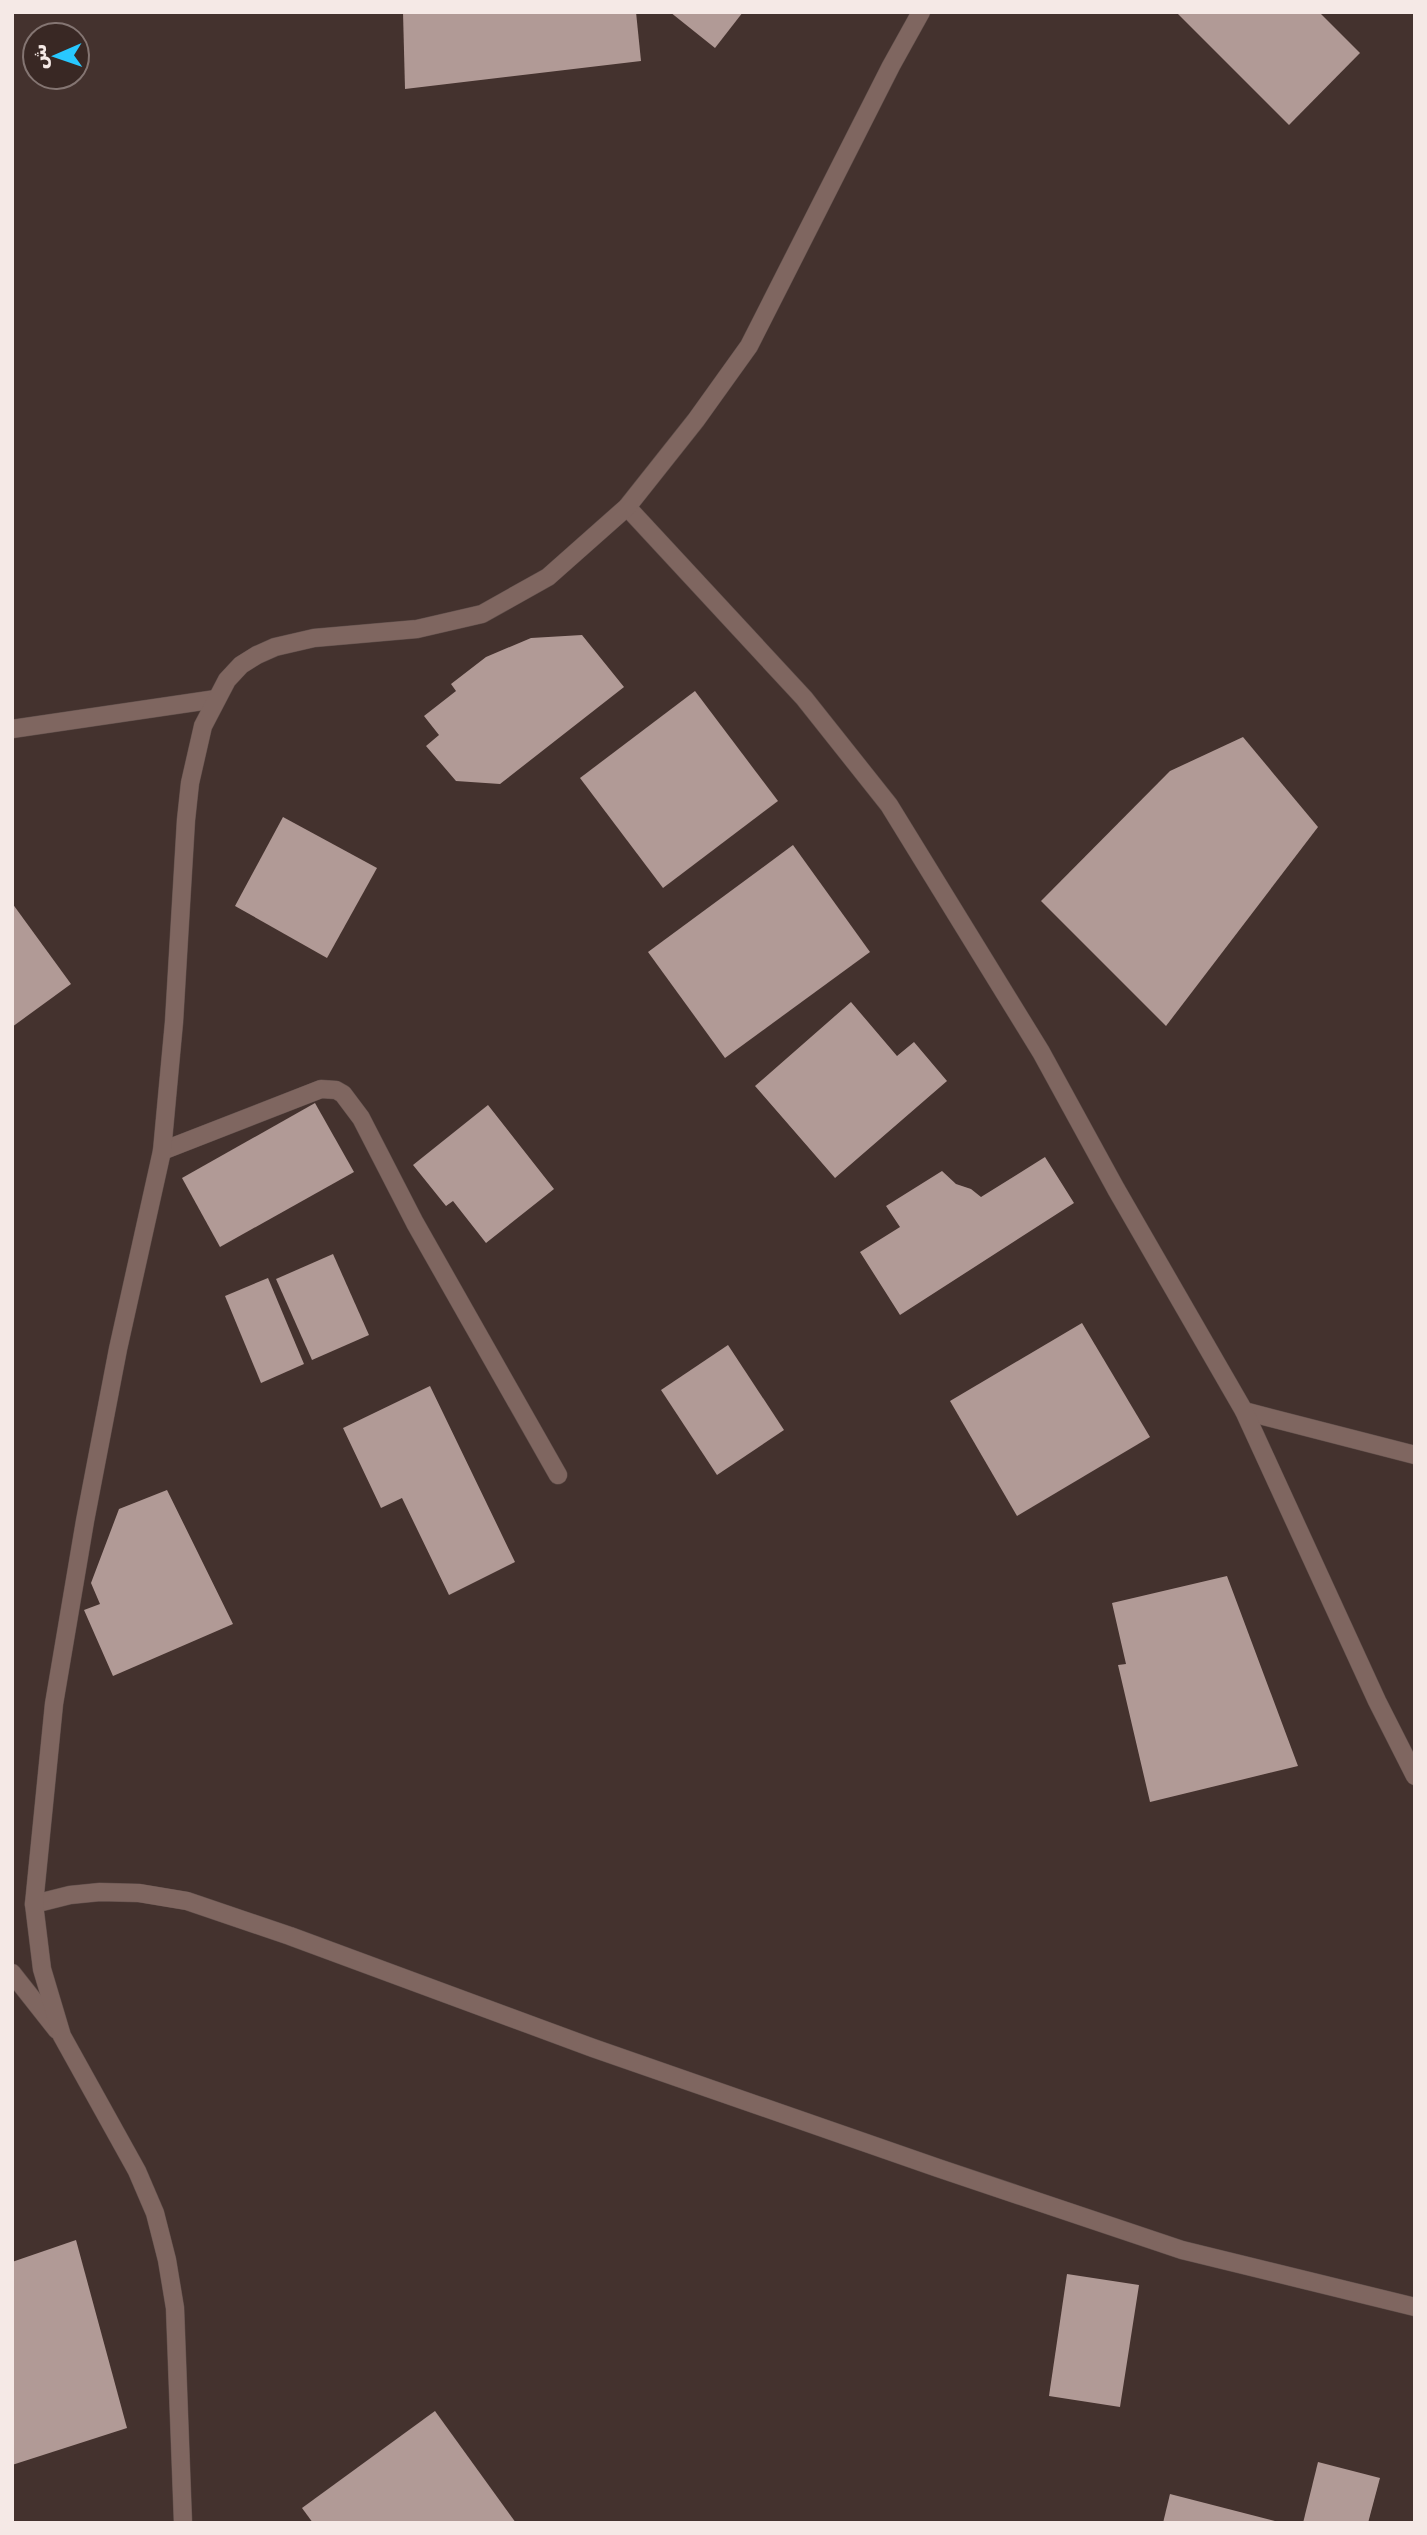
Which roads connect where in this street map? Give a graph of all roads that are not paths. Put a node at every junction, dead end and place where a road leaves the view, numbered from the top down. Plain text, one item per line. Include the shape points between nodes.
1 (921, 12) edge
2 (627, 507) junction
3 (216, 699) junction
4 (12, 729) edge
5 (162, 1151) junction
6 (1244, 1410) junction
7 (1415, 1455) edge
8 (558, 1475) dead end
9 (1415, 1776) edge
10 (34, 1903) junction
11 (12, 1973) edge
12 (62, 2036) junction
13 (1415, 2307) edge
14 (183, 2523) edge

1 - 2 street via 750,346
2 - 3 street via 548,577 482,614 417,629 314,638 275,647 241,665
2 - 6 street via 804,698 889,805 1041,1052
3 - 4 street
3 - 5 street via 203,726 190,783
5 - 8 street via 321,1089 343,1094
5 - 10 street via 118,1349 76,1573 54,1704
6 - 7 street
6 - 9 street
10 - 12 street via 43,1969
10 - 13 street via 100,1892 187,1901 606,2052 1182,2250
11 - 12 street
12 - 14 street via 137,2171 155,2213 167,2260 175,2308

